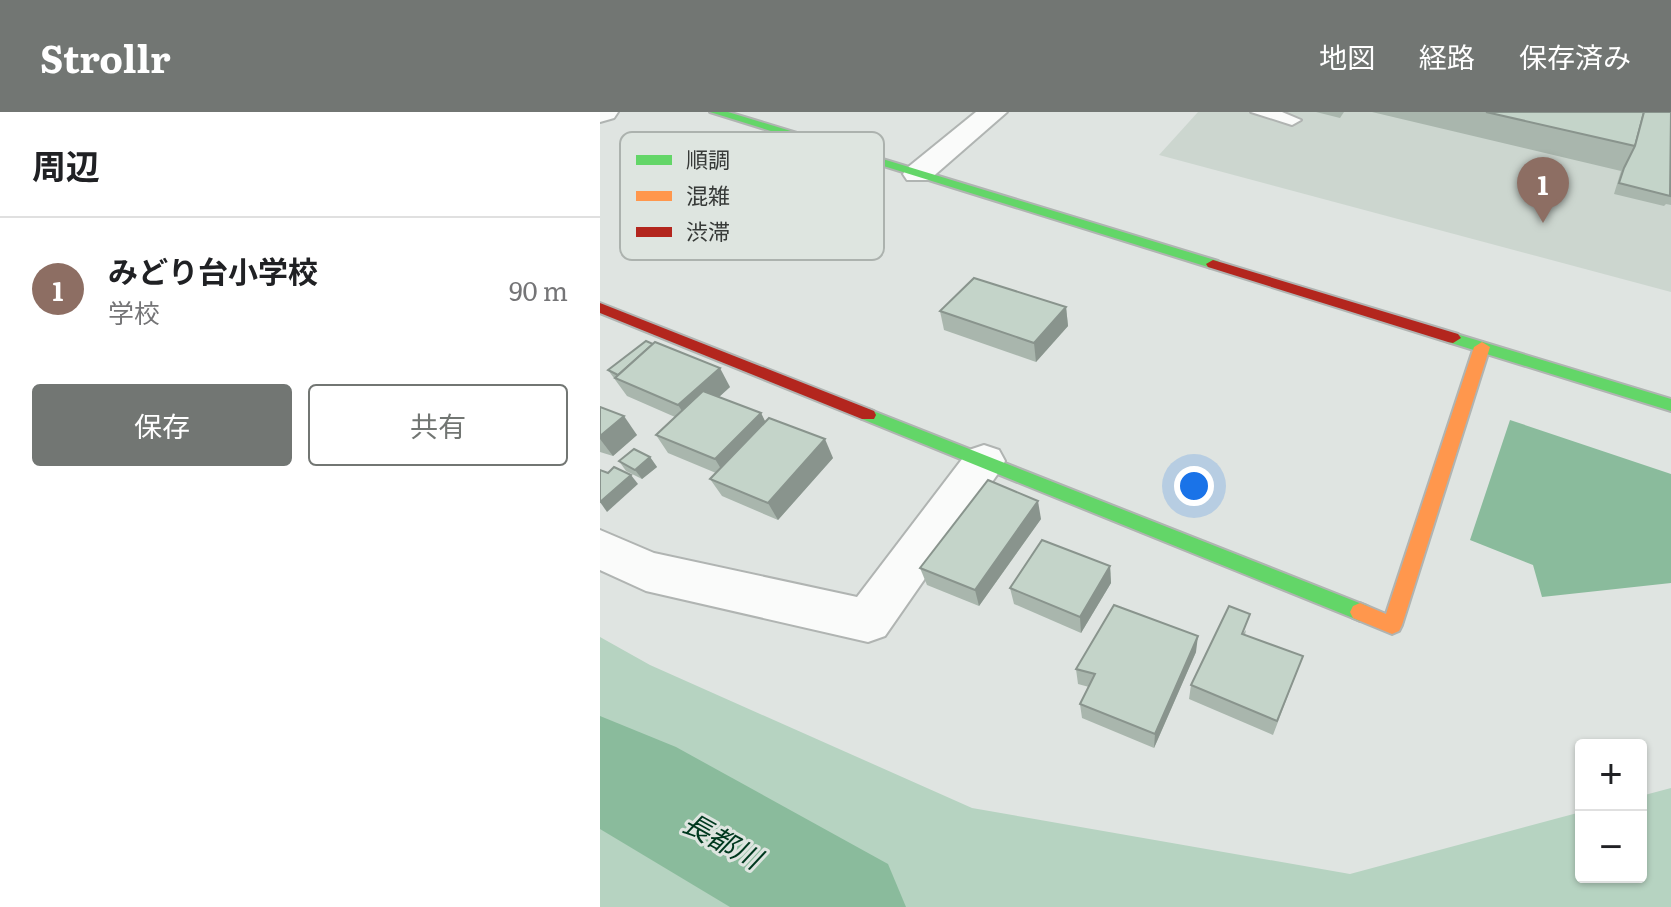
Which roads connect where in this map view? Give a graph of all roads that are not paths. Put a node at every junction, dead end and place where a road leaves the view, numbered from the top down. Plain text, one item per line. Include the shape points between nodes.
1 (716, 112) edge
2 (993, 112) edge
3 (1260, 112) edge
4 (1292, 120) dead end
5 (781, 132) edge
6 (884, 164) edge
7 (918, 174) junction
8 (600, 308) edge
9 (1482, 347) junction
10 (1671, 405) edge
11 (984, 461) junction
12 (600, 549) edge

1 - 5 street
2 - 7 street
3 - 4 lane
6 - 7 street
7 - 9 street
8 - 11 street
9 - 10 street
9 - 11 street via 1392,625
11 - 12 street via 868,621 646,571

